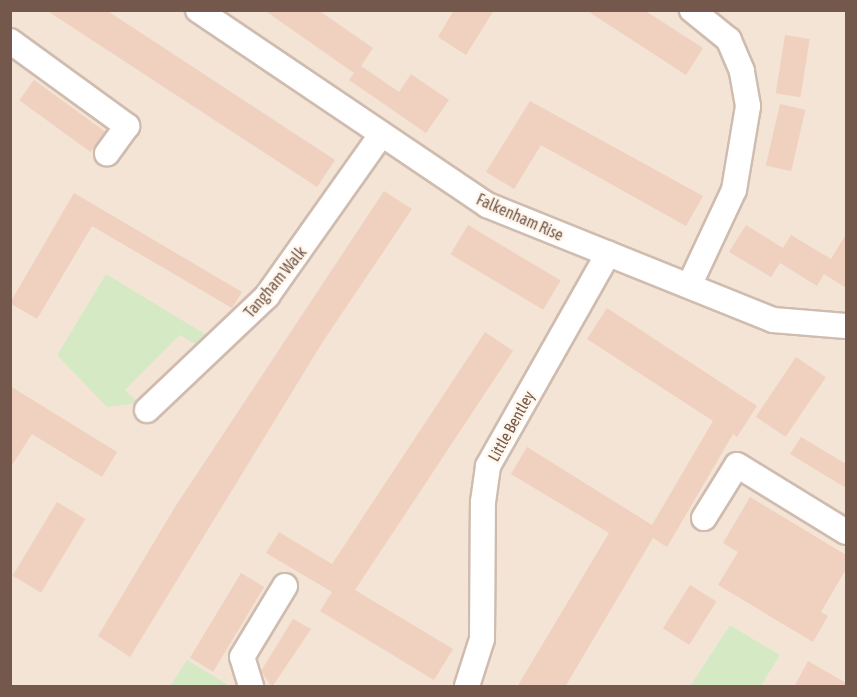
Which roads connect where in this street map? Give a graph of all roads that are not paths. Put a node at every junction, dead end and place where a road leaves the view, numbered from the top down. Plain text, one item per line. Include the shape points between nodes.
1 (198, 10) edge
2 (692, 10) edge
3 (10, 41) edge
4 (381, 135) junction
5 (107, 154) dead end
6 (608, 254) junction
7 (688, 286) junction
8 (846, 326) edge
9 (147, 410) dead end
10 (704, 518) dead end
11 (846, 532) edge
12 (285, 586) dead end
13 (251, 687) edge
14 (467, 687) edge

1 - 4 street, Falkenham Rise
2 - 7 street via 729,40 742,71 748,106 744,151 720,227
3 - 5 street via 126,126
4 - 6 street, Falkenham Rise via 487,205
4 - 9 street, Tangham Walk via 267,296
6 - 7 street, Falkenham Rise
6 - 14 street, Little Bentley via 488,466 483,502 482,639
7 - 8 street, Falkenham Rise via 773,320
10 - 11 street via 737,465
12 - 13 street via 242,657

